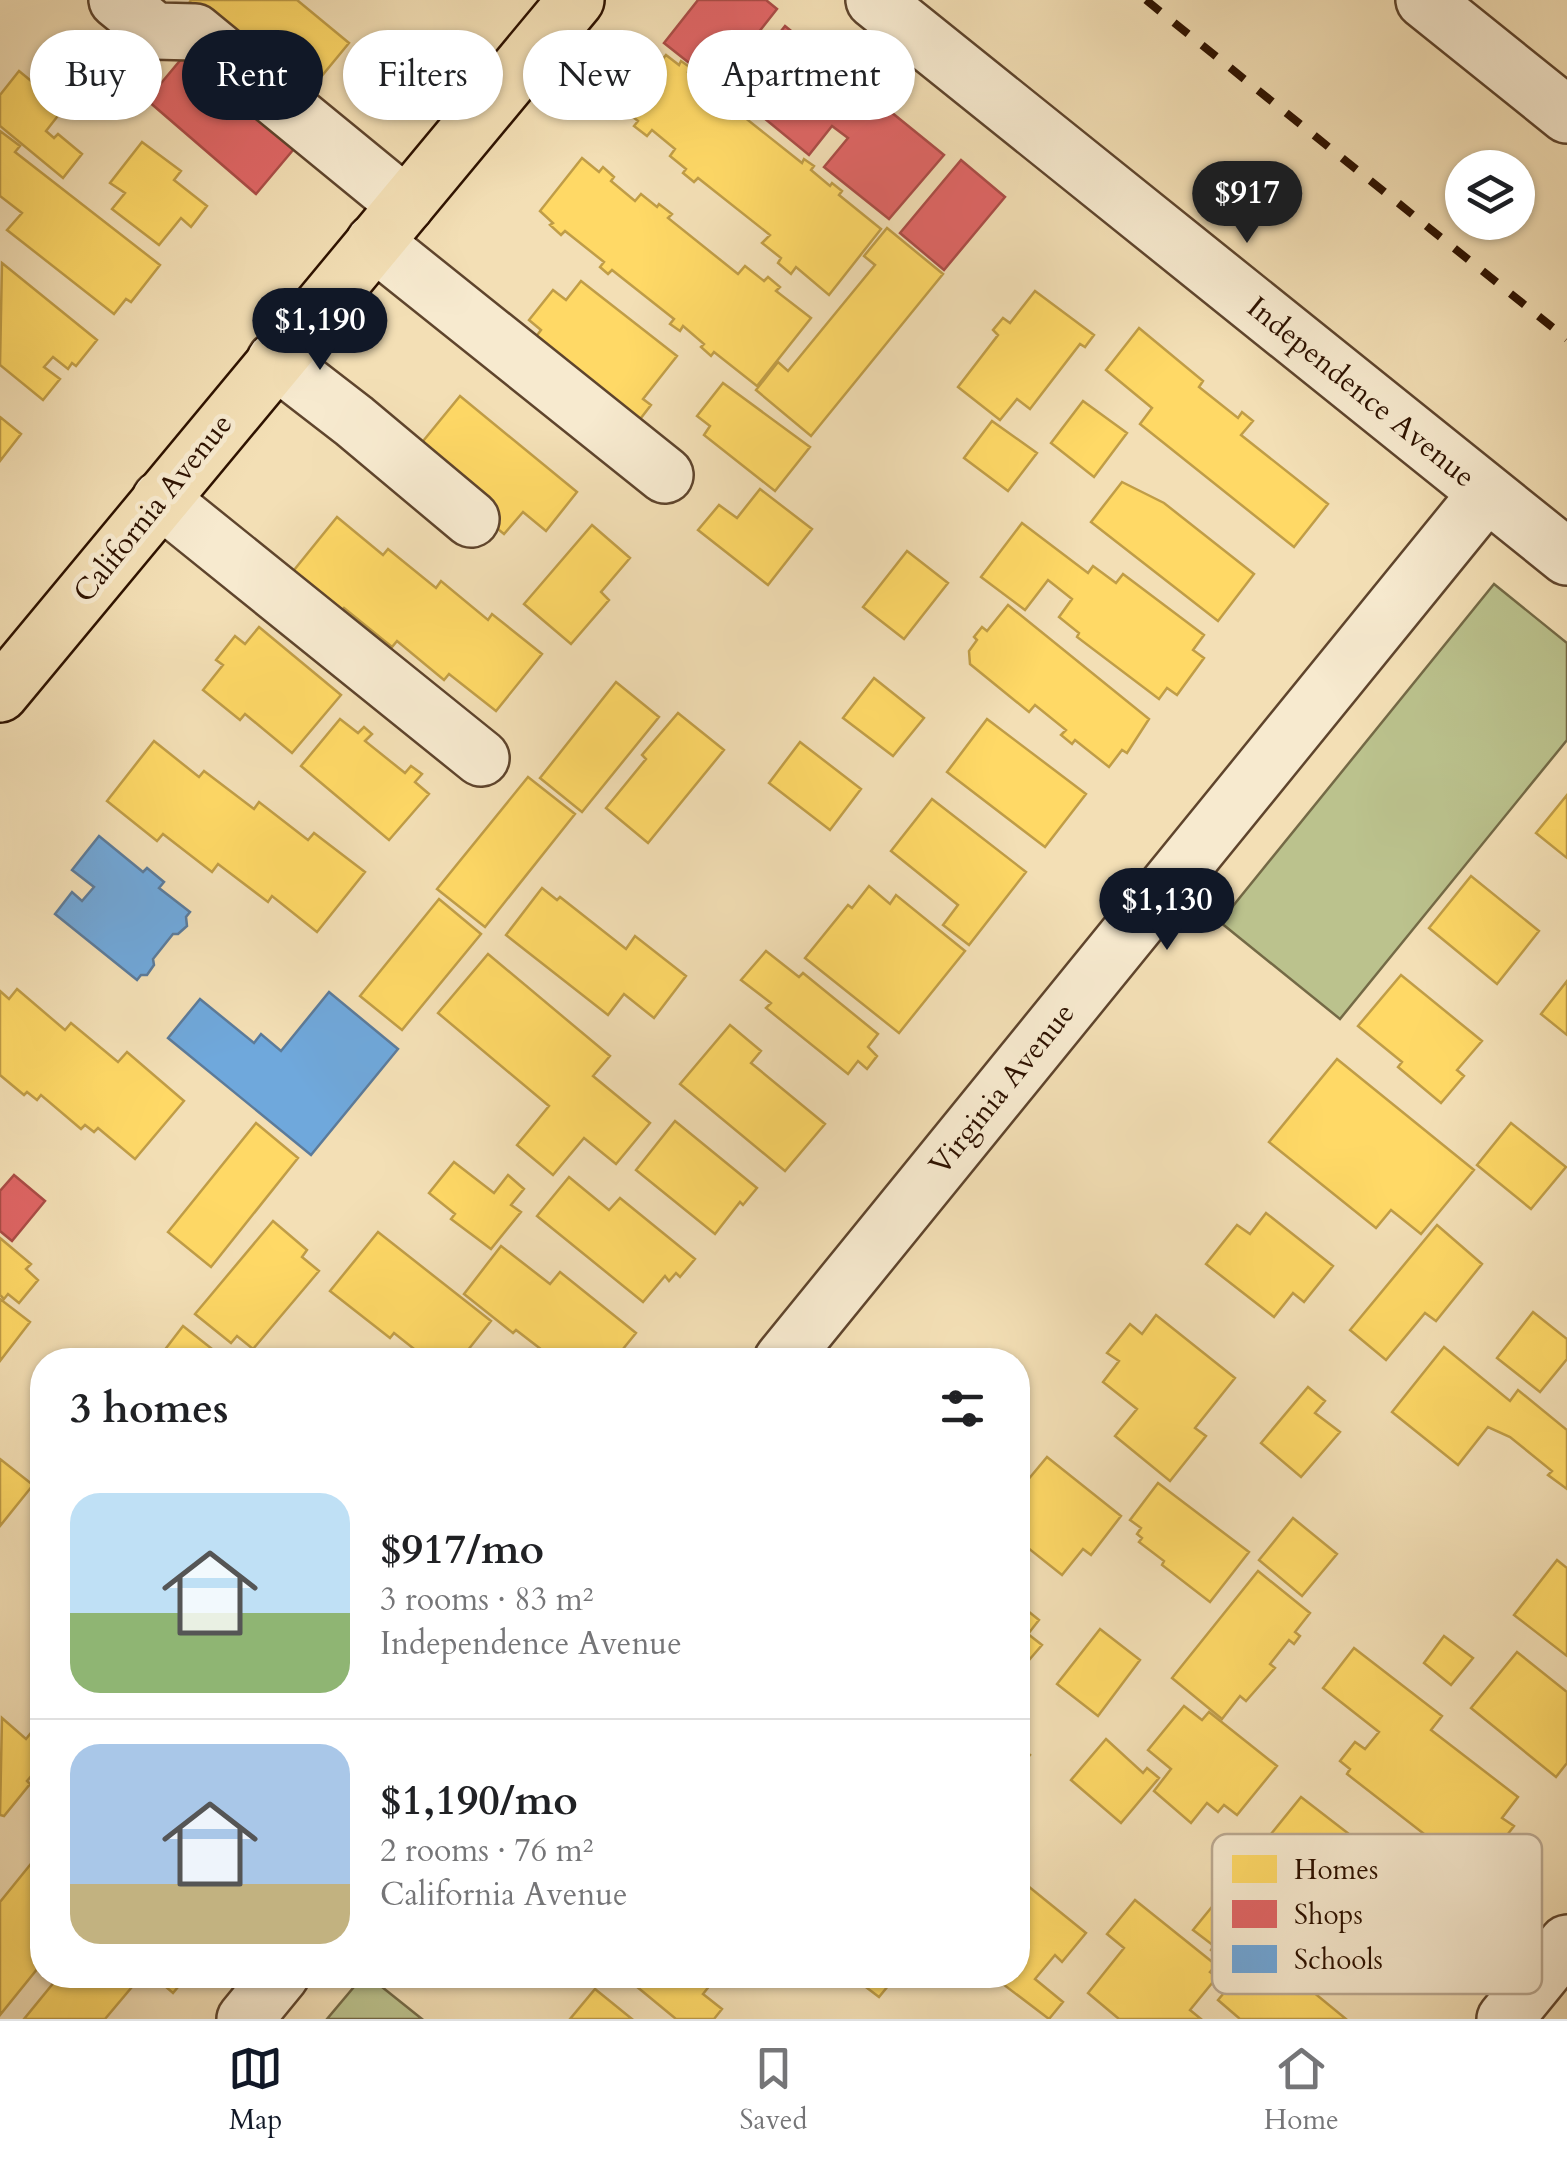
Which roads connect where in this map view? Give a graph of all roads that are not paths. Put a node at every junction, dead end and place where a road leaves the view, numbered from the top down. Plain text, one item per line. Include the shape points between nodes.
1 (117, 0) edge
2 (576, 0) edge
3 (874, 0) edge
4 (1424, 0) edge
5 (1567, 114) edge
6 (390, 224) junction
7 (275, 360) junction
8 (665, 475) dead end
9 (1487, 493) junction
10 (160, 499) junction
11 (471, 519) dead end
12 (1567, 558) edge
13 (0, 694) edge
14 (481, 758) dead end
15 (792, 1348) edge
16 (1567, 1943) edge
17 (1542, 1974) edge
18 (271, 1988) edge
19 (1525, 1994) edge
20 (246, 2019) edge
21 (1505, 2019) edge

1 - 6 street via 155,32 195,32
2 - 6 main road, California Avenue
3 - 9 street, Independence Avenue
4 - 5 street
6 - 7 main road, California Avenue
6 - 8 street
7 - 10 main road, California Avenue
7 - 11 street
9 - 12 street, Independence Avenue
9 - 15 street, Virginia Avenue
10 - 13 main road, California Avenue
10 - 14 street
16 - 17 street
18 - 20 street
19 - 21 street

